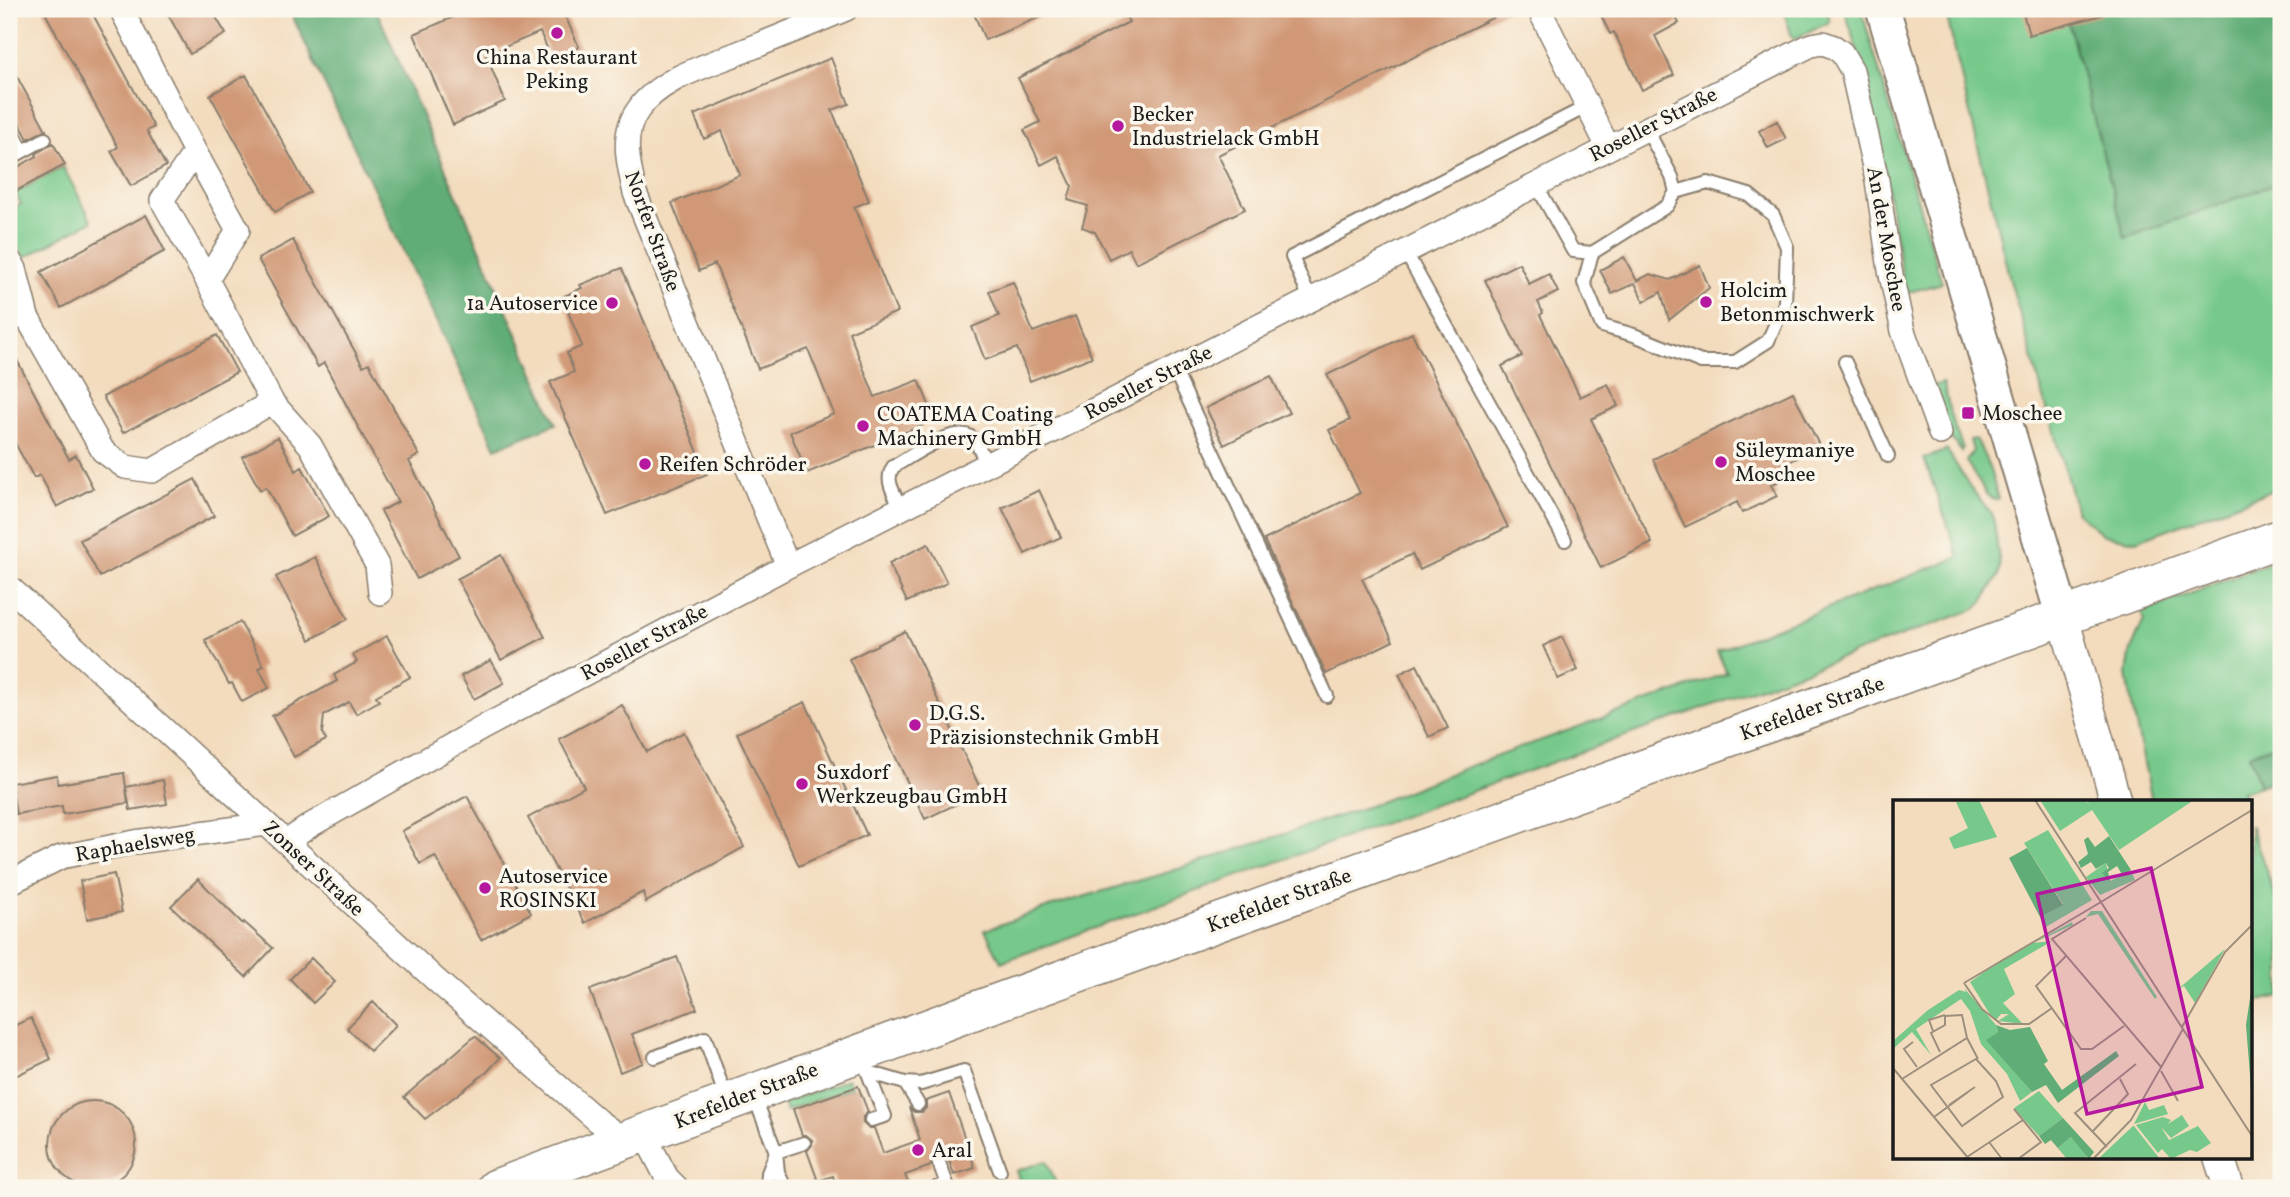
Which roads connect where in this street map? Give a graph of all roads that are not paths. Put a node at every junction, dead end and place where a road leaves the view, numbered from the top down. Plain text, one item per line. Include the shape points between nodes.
1 (121, 9) edge
2 (846, 9) edge
3 (1539, 9) edge
4 (1883, 9) edge
5 (1834, 47) joint
6 (1588, 107) junction
7 (9, 125) edge
8 (1646, 128) junction
9 (45, 139) dead end
10 (1608, 147) junction
11 (23, 151) junction
12 (195, 152) junction
13 (9, 159) edge
14 (1536, 184) junction
15 (1676, 192) junction
16 (1405, 251) junction
17 (1592, 253) junction
18 (9, 260) edge
19 (207, 280) junction
20 (1310, 299) junction
21 (18, 317) edge
22 (1845, 362) dead end
23 (1174, 369) junction
24 (272, 402) junction
25 (1940, 433) dead end
26 (1888, 456) dead end
27 (986, 465) junction
28 (901, 508) junction
29 (2281, 538) edge
30 (1565, 540) dead end
31 (788, 566) junction
32 (9, 587) edge
33 (380, 593) dead end
34 (2063, 617) junction
35 (1327, 696) dead end
36 (2115, 800) edge
37 (266, 824) junction
38 (286, 842) junction
39 (9, 883) edge
40 (655, 1057) dead end
41 (864, 1062) junction
42 (905, 1083) junction
43 (740, 1097) junction
44 (918, 1104) dead end
45 (871, 1120) dead end
46 (635, 1137) junction
47 (804, 1143) dead end
48 (776, 1152) junction
49 (2219, 1158) edge
50 (939, 1163) dead end
51 (1000, 1171) dead end
52 (496, 1188) edge
53 (677, 1188) edge
54 (767, 1188) edge
55 (785, 1188) edge
56 (935, 1188) edge
57 (2228, 1188) edge

1 - 12 street
2 - 31 street, Norfer Straße via 659,89 638,110 626,156 635,194
3 - 6 street
4 - 34 main road
5 - 8 street, Roseller Straße via 1811,45
5 - 25 street, An der Moschee via 1852,70 1903,331
6 - 10 street
6 - 20 lane via 1292,257
7 - 11 lane
8 - 10 street, Roseller Straße
8 - 15 lane
9 - 11 lane
10 - 14 street, Roseller Straße
11 - 13 lane
12 - 19 street via 239,230
12 - 19 street via 163,200
14 - 16 street, Roseller Straße
14 - 17 lane via 1573,251
15 - 17 lane via 1667,206
15 - 17 lane via 1708,183 1749,195 1773,215 1787,247 1785,303 1768,341 1735,362 1701,362 1602,326 1584,283
16 - 20 street, Roseller Straße
16 - 30 lane
18 - 21 street via 15,268
19 - 24 street
20 - 23 street, Roseller Straße
21 - 24 street via 103,451 125,467 152,471
22 - 26 lane
23 - 27 street, Roseller Straße
23 - 35 lane
24 - 33 street via 310,445 377,565
27 - 28 street, Roseller Straße
27 - 28 lane via 977,442 968,435 952,434 893,467 889,483
28 - 31 street, Roseller Straße
29 - 34 main road, Krefelder Straße
31 - 38 street, Roseller Straße via 484,727
32 - 37 street, Zonser Straße
34 - 36 street
34 - 41 main road, Krefelder Straße
37 - 38 street, Zonser Straße
37 - 39 street, Raphaelsweg via 61,857
38 - 46 street, Zonser Straße via 598,1121
40 - 43 lane via 705,1038
41 - 42 lane
41 - 43 main road, Krefelder Straße
41 - 45 lane via 885,1115
42 - 44 lane
42 - 51 lane via 921,1084 964,1071
43 - 46 main road, Krefelder Straße
43 - 48 lane
46 - 52 main road, Krefelder Straße
46 - 53 street
47 - 48 lane
48 - 54 lane
48 - 55 lane
49 - 57 street
50 - 56 lane via 947,1184

